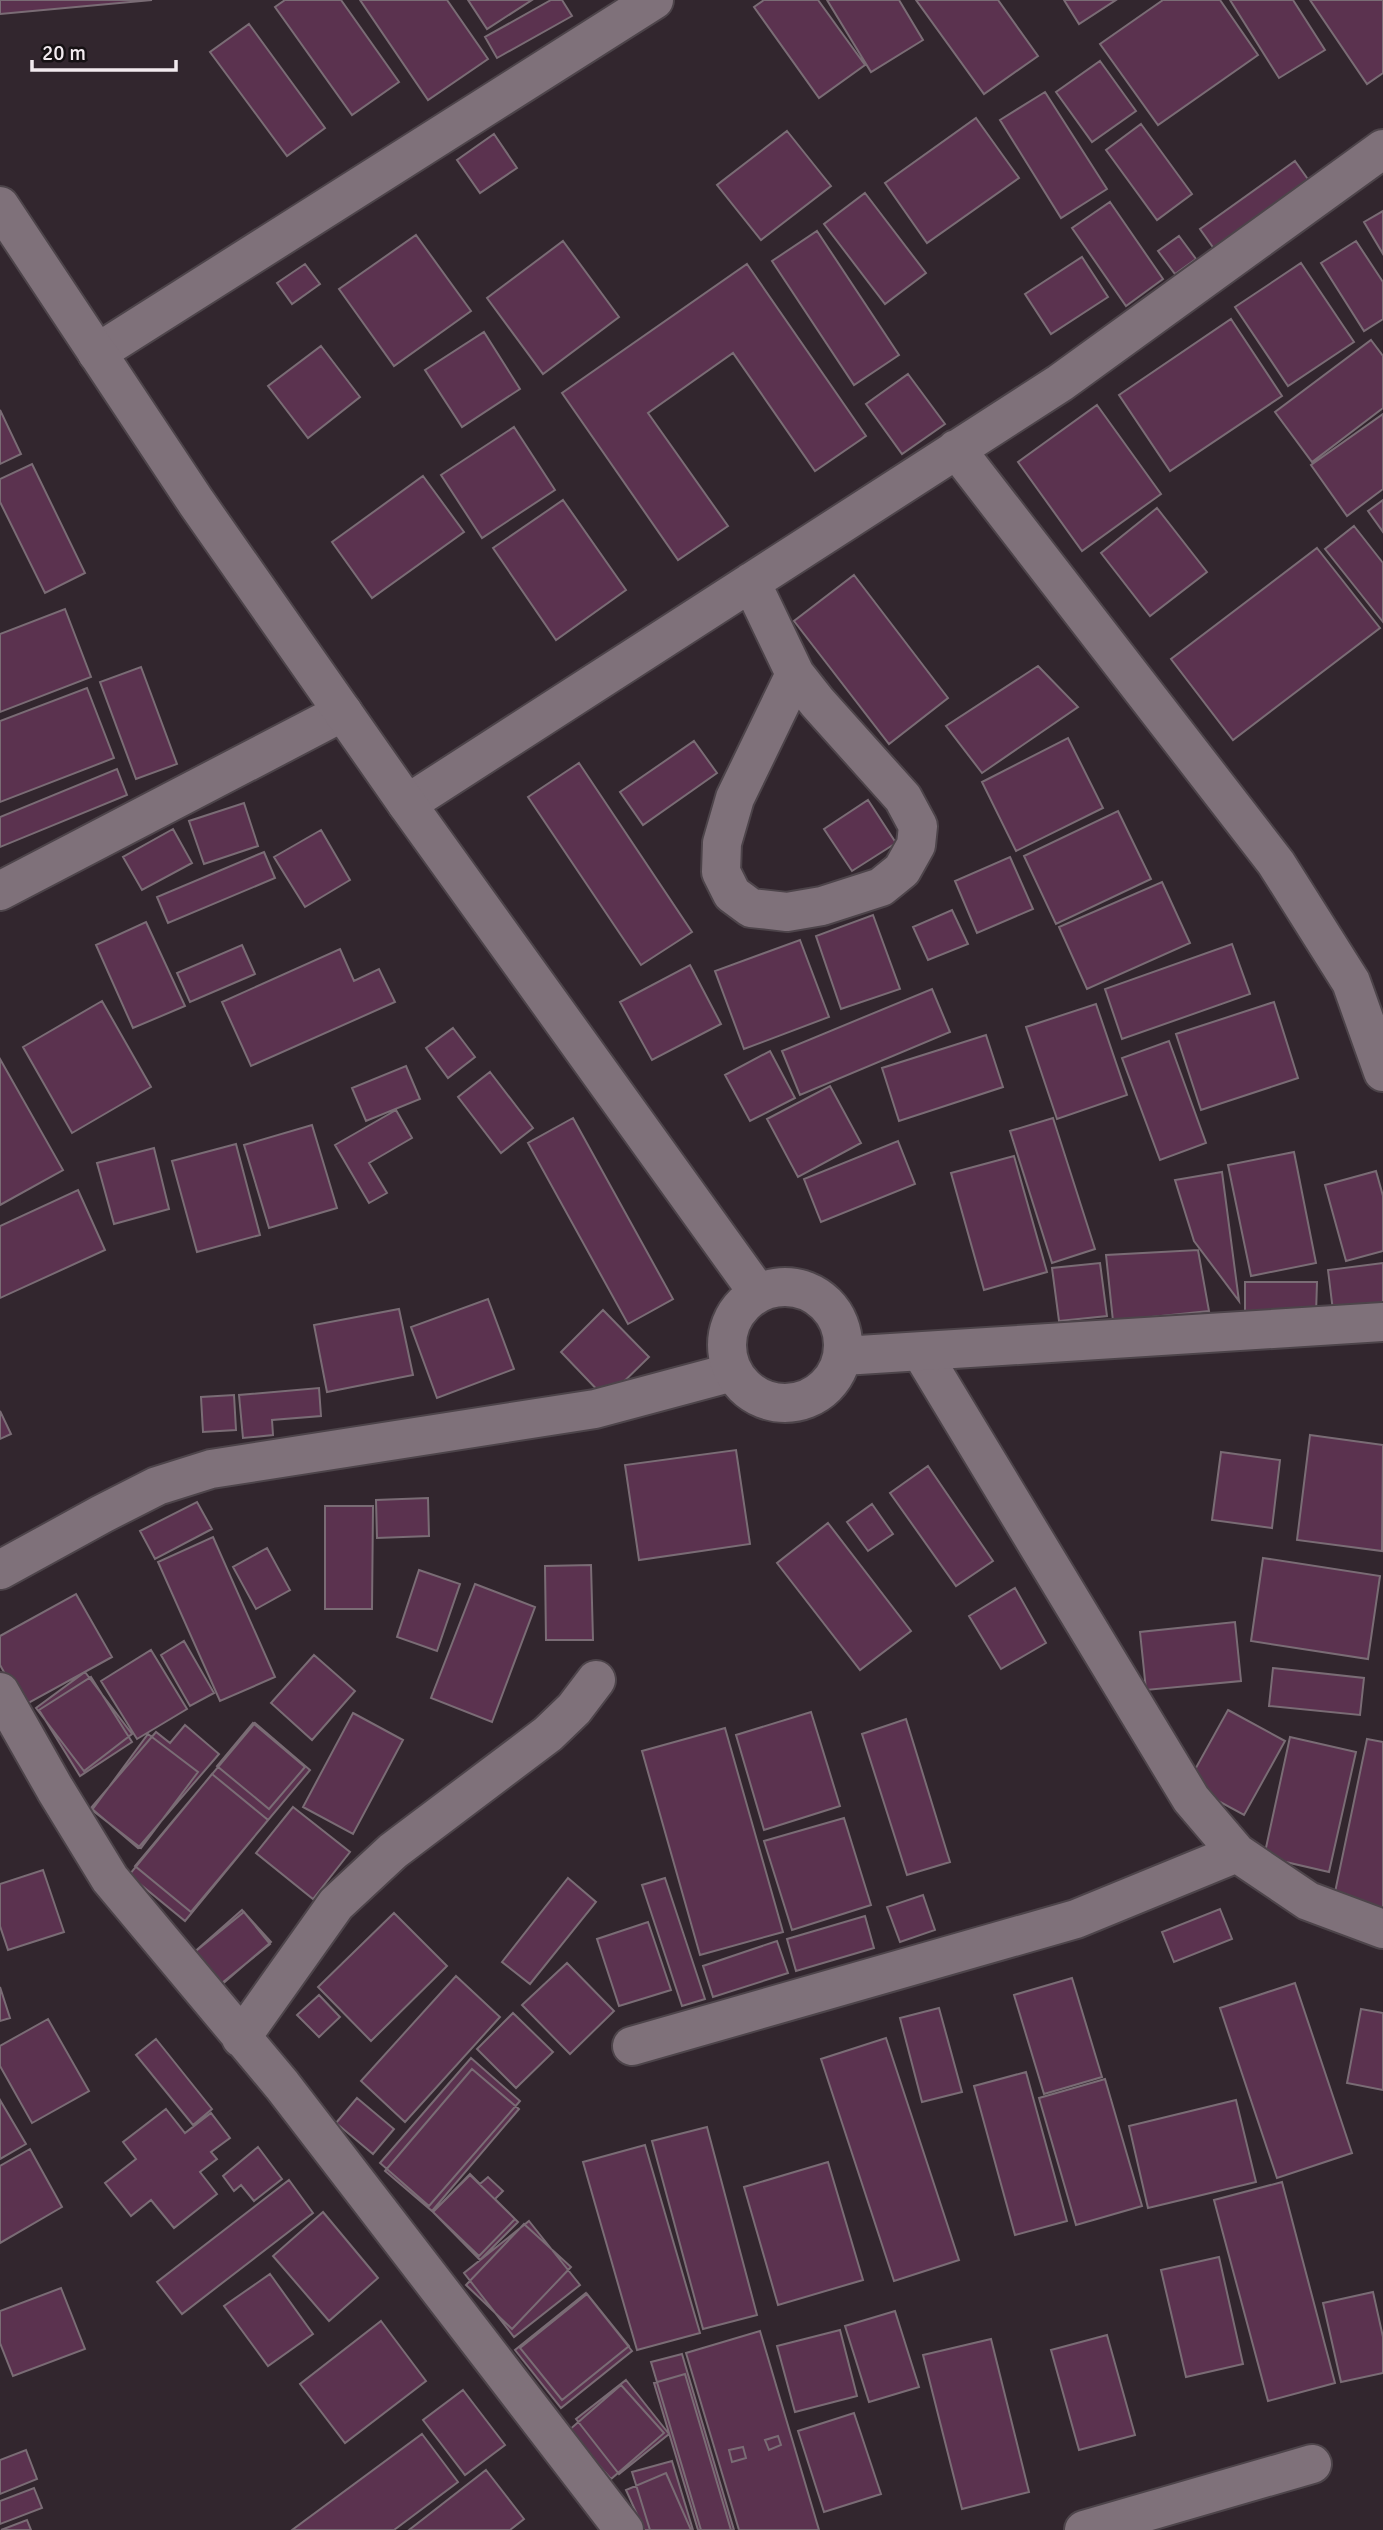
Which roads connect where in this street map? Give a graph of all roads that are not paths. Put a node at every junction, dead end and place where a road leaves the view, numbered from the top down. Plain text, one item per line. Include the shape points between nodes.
1 (654, 0) edge
2 (1383, 149) edge
3 (0, 206) edge
4 (97, 353) junction
5 (956, 449) junction
6 (751, 582) junction
7 (795, 674) junction
8 (343, 712) junction
9 (407, 804) junction
10 (0, 891) edge
11 (1383, 1072) edge
12 (758, 1293) junction
13 (1383, 1322) edge
14 (921, 1352) junction
15 (843, 1356) junction
16 (733, 1372) junction
17 (0, 1570) edge
18 (596, 1679) dead end
19 (0, 1692) edge
20 (1237, 1853) junction
21 (1383, 1929) edge
22 (241, 2038) junction
23 (632, 2046) dead end
24 (1312, 2464) dead end
25 (624, 2530) edge
26 (1084, 2530) edge

1 - 4 street
2 - 5 street via 1060,383
3 - 4 street
4 - 8 street
5 - 6 street
5 - 11 street via 1276,863 1351,982
6 - 7 street
6 - 9 street
7 - 7 street via 903,798 918,826 916,845 902,870 881,887 787,912 751,908 732,894 720,873 722,843 735,798
8 - 9 street
8 - 10 street
9 - 12 street
12 - 15 street via 783,1286 808,1291 829,1306 842,1330
12 - 16 street via 740,1307 729,1327 726,1350
13 - 14 street
14 - 15 street
14 - 20 street via 1191,1799
15 - 16 street via 834,1378 816,1395 794,1404 770,1401 748,1391
16 - 17 street via 595,1409 211,1469 157,1486
18 - 22 street via 548,1734 393,1851 336,1904
19 - 22 street via 110,1879
20 - 21 street via 1308,1901
20 - 23 street via 1076,1919
22 - 25 street
24 - 26 street

